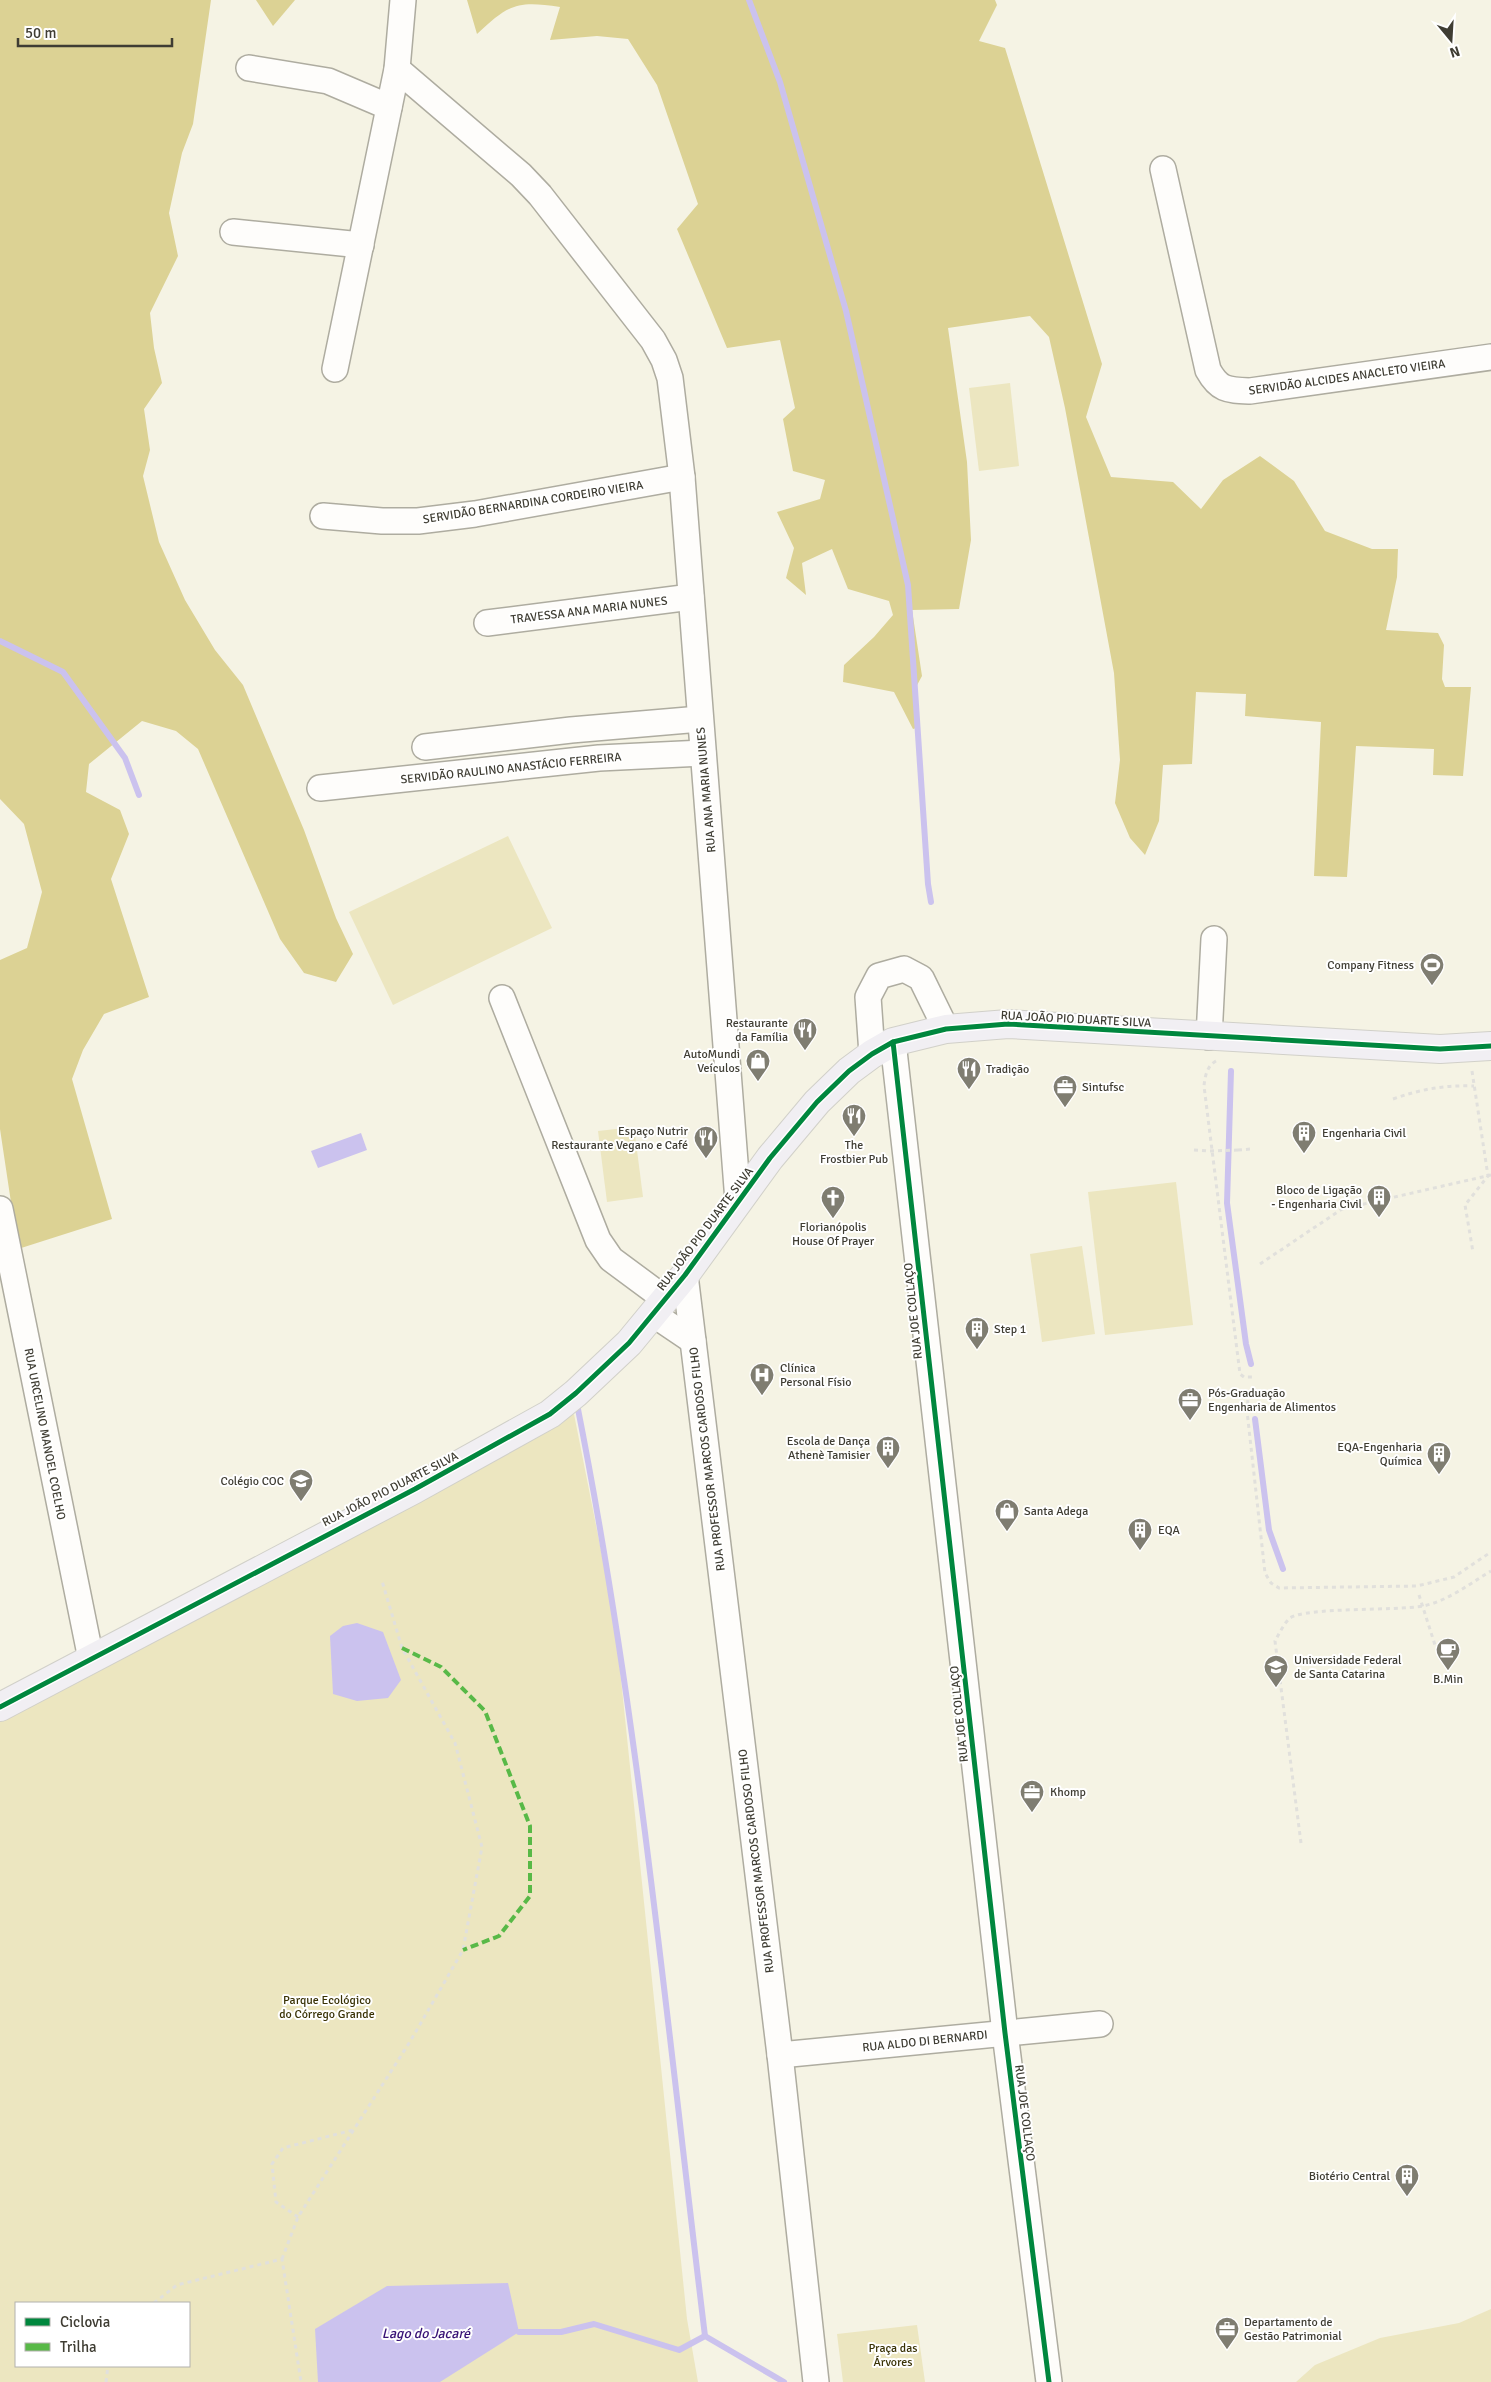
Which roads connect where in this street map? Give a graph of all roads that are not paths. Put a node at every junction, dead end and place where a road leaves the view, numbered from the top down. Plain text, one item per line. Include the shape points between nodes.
1 (403, 0) edge
2 (249, 68) dead end
3 (397, 69) junction
4 (389, 107) junction
5 (1163, 168) dead end
6 (232, 238) dead end
7 (359, 253) junction
8 (1491, 357) edge
9 (335, 369) dead end
10 (682, 477) junction
11 (324, 516) dead end
12 (690, 597) junction
13 (487, 623) dead end
14 (700, 719) junction
15 (426, 747) dead end
16 (703, 753) junction
17 (320, 788) dead end
18 (1214, 939) dead end
19 (502, 998) dead end
20 (946, 1028) junction
21 (1216, 1047) junction
22 (1480, 1047) edge
23 (882, 1048) junction
24 (738, 1202) junction
25 (0, 1208) edge
26 (685, 1275) junction
27 (659, 1307) junction
28 (693, 1341) junction
29 (90, 1659) junction
30 (0, 1707) edge
31 (1100, 2024) dead end
32 (1005, 2032) junction
33 (780, 2055) junction
34 (816, 2381) edge
35 (1048, 2382) edge

1 - 3 street
2 - 4 street via 328,82
3 - 4 street
3 - 10 street, RUA ANA MARIA NUNES via 540,196 653,340 670,378
4 - 7 street
5 - 8 street, SERVIDÃO ALCIDES ANACLETO VIEIRA via 1208,370 1216,383 1230,390 1250,391
6 - 7 street
7 - 9 street
10 - 11 street, SERVIDÃO BERNARDINA CORDEIRO VIEIRA via 418,521 382,522
10 - 12 street, RUA ANA MARIA NUNES
12 - 13 street, TRAVESSA ANA MARIA NUNES
12 - 14 street, RUA ANA MARIA NUNES
14 - 15 street
14 - 16 street, RUA ANA MARIA NUNES
16 - 17 street, SERVIDÃO RAULINO ANASTÁCIO FERREIRA via 599,758
16 - 24 street, RUA ANA MARIA NUNES
18 - 21 street
19 - 27 street, RUA PROFESSOR MARCOS CARDOSO FILHO via 598,1240 611,1259
20 - 21 main road, RUA JOÃO PIO DUARTE SILVA via 1038,1024
20 - 23 main road, RUA JOÃO PIO DUARTE SILVA
20 - 23 street, RUA JOE COLLAÇO via 921,978 904,968 879,976 868,997
21 - 22 main road, RUA JOÃO PIO DUARTE SILVA
23 - 24 main road, RUA JOÃO PIO DUARTE SILVA via 848,1071 816,1102
23 - 32 street, RUA JOE COLLAÇO
24 - 26 main road, RUA JOÃO PIO DUARTE SILVA
25 - 29 street, RUA URCELINO MANOEL COELHO
26 - 27 main road, RUA JOÃO PIO DUARTE SILVA
26 - 28 street, RUA PROFESSOR MARCOS CARDOSO FILHO
27 - 28 street, RUA PROFESSOR MARCOS CARDOSO FILHO
27 - 29 main road, RUA JOÃO PIO DUARTE SILVA via 628,1343 550,1414 415,1489
28 - 33 street, RUA PROFESSOR MARCOS CARDOSO FILHO
29 - 30 main road, RUA JOÃO PIO DUARTE SILVA
31 - 32 street, RUA ALDO DI BERNARDI
32 - 33 street, RUA ALDO DI BERNARDI
32 - 35 street, RUA JOE COLLAÇO
33 - 34 street, RUA PROFESSOR MARCOS CARDOSO FILHO

